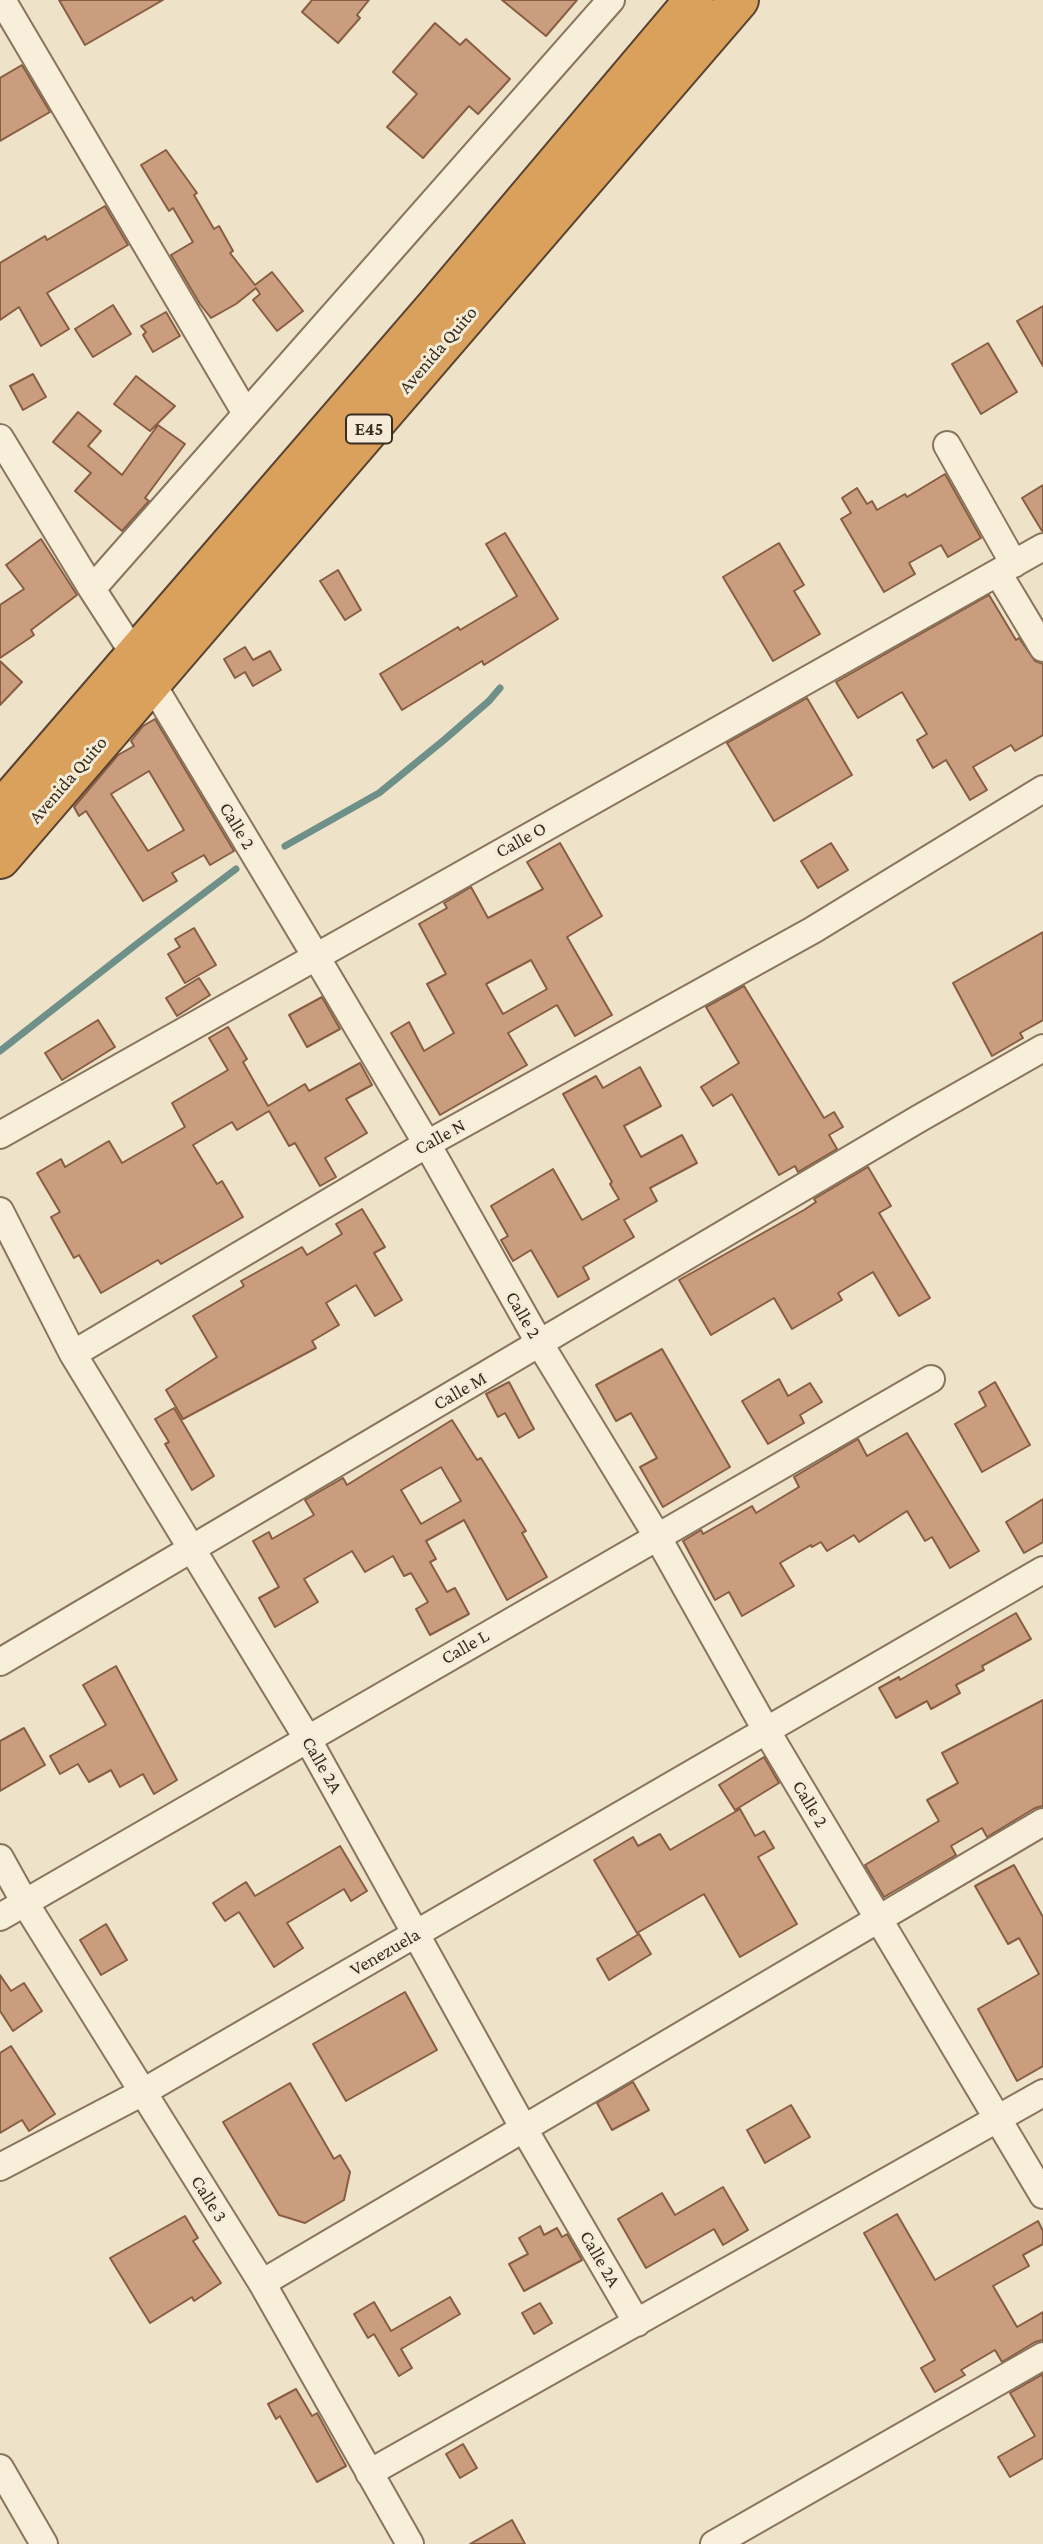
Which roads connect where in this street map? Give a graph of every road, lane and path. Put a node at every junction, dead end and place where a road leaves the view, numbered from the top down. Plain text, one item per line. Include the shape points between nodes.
1 (2, 0) edge
2 (611, 0) edge
3 (694, 0) edge
4 (739, 0) edge
5 (246, 412) junction
6 (0, 438) edge
7 (947, 444) dead end
8 (1043, 547) edge
9 (1006, 568) junction
10 (92, 589) junction
11 (1043, 648) edge
12 (144, 671) junction
13 (1043, 789) edge
14 (0, 811) edge
15 (0, 859) edge
16 (315, 955) junction
17 (1043, 1048) edge
18 (0, 1135) edge
19 (427, 1144) junction
20 (0, 1211) edge
21 (540, 1344) junction
22 (73, 1354) junction
23 (931, 1379) dead end
24 (656, 1536) junction
25 (193, 1548) junction
26 (1043, 1570) edge
27 (0, 1662) edge
28 (766, 1730) junction
29 (307, 1738) junction
30 (1043, 1822) edge
31 (0, 1858) edge
32 (25, 1903) junction
33 (0, 1917) edge
34 (880, 1920) junction
35 (417, 1934) junction
36 (143, 2092) junction
37 (1043, 2093) edge
38 (999, 2119) junction
39 (524, 2129) junction
40 (0, 2167) edge
41 (1043, 2195) edge
42 (261, 2283) junction
43 (637, 2323) junction
44 (1043, 2356) edge
45 (0, 2468) edge
46 (369, 2473) junction
47 (44, 2544) edge
48 (410, 2544) edge
49 (714, 2544) edge

1 - 5 street
2 - 5 street
3 - 12 highway, Avenida Quito / E45
4 - 12 highway, Avenida Quito / E45
5 - 10 street
6 - 10 street, Calle 2
7 - 9 street
8 - 9 street, Calle O
9 - 11 street
9 - 16 street, Calle O
10 - 12 street, Calle 2
12 - 14 highway, Avenida Quito / E45
12 - 15 highway, Avenida Quito / E45
12 - 16 street, Calle 2
13 - 19 street, Calle N via 813,930
16 - 18 street, Calle O
16 - 19 street, Calle 2
17 - 21 street, Calle M
19 - 21 street, Calle 2
19 - 22 street, Calle N
20 - 22 street, Calle 2A
21 - 24 street, Calle 2
21 - 25 street, Calle M
22 - 25 street, Calle 2A
23 - 24 street, Calle L
24 - 28 street, Calle 2
24 - 29 street, Calle L
25 - 27 street, Calle M
25 - 29 street, Calle 2A
26 - 28 street, Venezuela
28 - 34 street, Calle 2
28 - 35 street, Venezuela
29 - 32 street, Calle L
29 - 35 street, Calle 2A
30 - 34 street
31 - 32 street, Calle 3
32 - 33 street, Calle L
32 - 36 street, Calle 3
34 - 38 street, Calle 2
34 - 39 street
35 - 36 street, Venezuela
35 - 39 street, Calle 2A
36 - 40 street, Venezuela
36 - 42 street, Calle 3
37 - 38 street
38 - 41 street, Calle 2
38 - 43 street
39 - 42 street
39 - 43 street, Calle 2A
42 - 46 street, Calle 3
43 - 46 street
44 - 49 street
45 - 47 street
46 - 48 street, Calle 3

